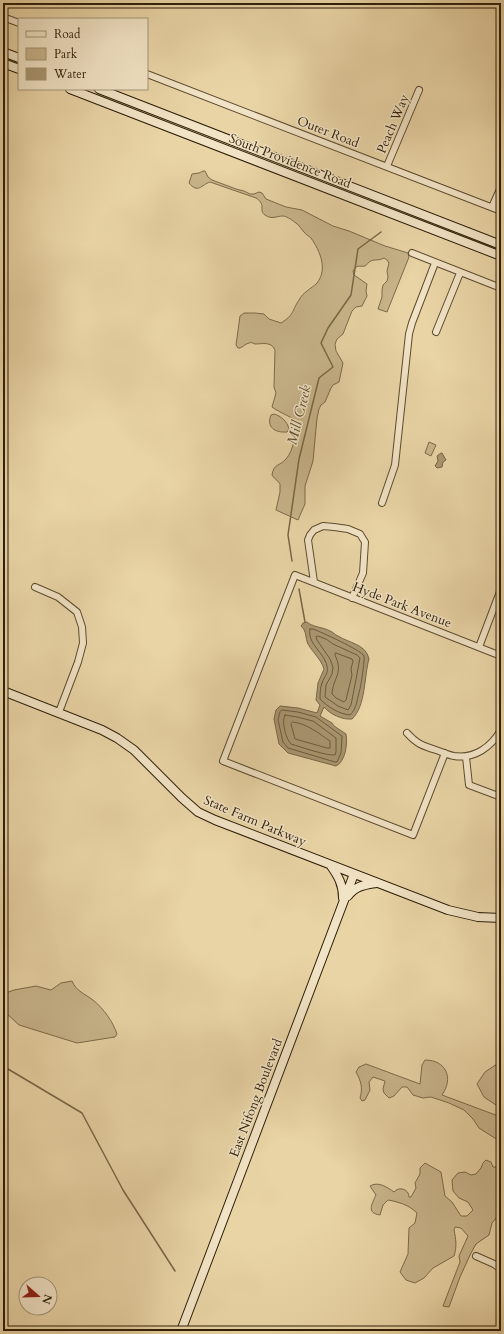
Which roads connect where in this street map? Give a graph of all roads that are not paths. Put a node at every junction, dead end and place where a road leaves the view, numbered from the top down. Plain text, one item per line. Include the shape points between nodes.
1 (3, 17) edge
2 (18, 23) edge
3 (3, 52) edge
4 (18, 58) edge
5 (3, 63) edge
6 (18, 69) edge
7 (148, 74) edge
8 (73, 90) edge
9 (103, 90) edge
10 (419, 90) dead end
11 (387, 166) junction
12 (501, 187) edge
13 (492, 207) junction
14 (501, 211) edge
15 (458, 239) junction
16 (501, 245) edge
17 (501, 251) edge
18 (412, 253) dead end
19 (501, 256) edge
20 (435, 263) junction
21 (460, 273) junction
22 (501, 288) edge
23 (436, 332) dead end
24 (382, 504) dead end
25 (314, 582) junction
26 (35, 587) dead end
27 (501, 589) edge
28 (352, 598) junction
29 (479, 647) junction
30 (501, 656) edge
31 (3, 691) edge
32 (59, 712) junction
33 (501, 730) edge
34 (407, 733) dead end
35 (445, 753) junction
36 (466, 757) junction
37 (501, 797) edge
38 (331, 866) junction
39 (354, 874) junction
40 (376, 883) junction
41 (344, 901) junction
42 (501, 918) edge
43 (476, 1256) dead end
44 (501, 1269) edge
45 (181, 1331) edge

1 - 2 street
3 - 4 street
5 - 6 street
7 - 11 street, Outer Road
8 - 15 street, South Providence Road
9 - 16 street, South Providence Road
10 - 11 street, Peach Way
11 - 13 street, Outer Road
12 - 13 street
13 - 14 street, Outer Road
15 - 17 street via 469,238
15 - 19 street, South Providence Road
18 - 20 street
20 - 21 street
20 - 24 street via 409,334 395,465
21 - 22 street
21 - 23 street
25 - 28 street, Hyde Park Avenue
25 - 28 street via 308,540 314,530 322,526 334,527 360,534 365,542 362,573
25 - 35 street, Hyde Park Avenue via 296,575 223,761 413,835
26 - 32 street via 58,597 77,612 82,627 83,643 78,662
27 - 29 street
28 - 29 street, Hyde Park Avenue
29 - 30 street, Hyde Park Avenue
31 - 32 street, State Farm Parkway
32 - 38 street, State Farm Parkway via 102,730 134,750 198,812
33 - 36 street via 485,750
34 - 35 street via 415,742
35 - 36 street
36 - 37 street via 470,785
38 - 39 street, State Farm Parkway
38 - 41 street via 341,881
39 - 40 street, State Farm Parkway
39 - 41 street, East Nifong Boulevard
40 - 41 street via 353,890
40 - 42 street, State Farm Parkway via 448,910 478,917
41 - 45 street, East Nifong Boulevard
43 - 44 street

